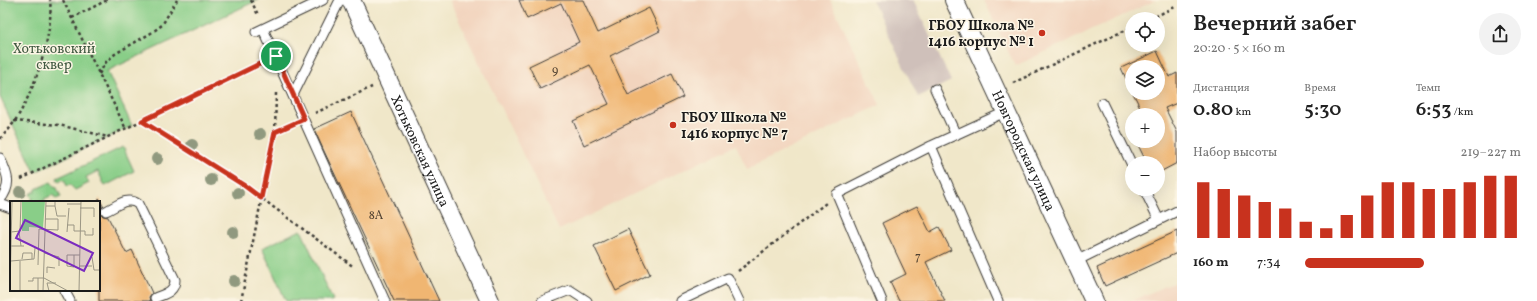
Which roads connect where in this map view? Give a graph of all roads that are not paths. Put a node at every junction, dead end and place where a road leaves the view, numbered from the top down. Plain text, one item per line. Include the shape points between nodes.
1 (323, 0) edge
2 (340, 0) edge
3 (351, 0) edge
4 (954, 0) edge
5 (935, 89) dead end
6 (293, 95) junction
7 (1102, 103) dead end
8 (1005, 112) junction
9 (956, 135) junction
10 (931, 146) junction
11 (1128, 156) edge
12 (0, 158) edge
13 (1147, 196) edge
14 (0, 200) edge
15 (0, 204) edge
16 (10, 208) edge
17 (106, 211) dead end
18 (1177, 211) edge
19 (1159, 220) junction
20 (1076, 261) junction
21 (65, 291) edge
22 (155, 298) dead end
23 (70, 301) edge
24 (385, 301) edge
25 (490, 301) edge
26 (542, 301) edge
27 (587, 301) edge
28 (680, 301) edge
29 (739, 301) edge
30 (882, 301) edge
31 (998, 301) edge
32 (1094, 301) edge

1 - 6 lane via 259,31 276,56
2 - 6 lane
3 - 25 street, Хотьковская улица
4 - 8 street, Новгородская улица
5 - 9 lane
6 - 24 lane
7 - 11 lane
8 - 9 lane
8 - 20 street, Новгородская улица
9 - 10 lane
10 - 30 lane via 837,194
10 - 31 lane
12 - 14 lane via 8,175 6,190
13 - 19 lane
15 - 16 lane
17 - 22 lane via 126,201 138,204 175,280 170,291
18 - 19 lane
19 - 20 lane
20 - 32 street, Новгородская улица
21 - 23 lane
26 - 27 lane via 570,290
28 - 29 lane via 728,278

